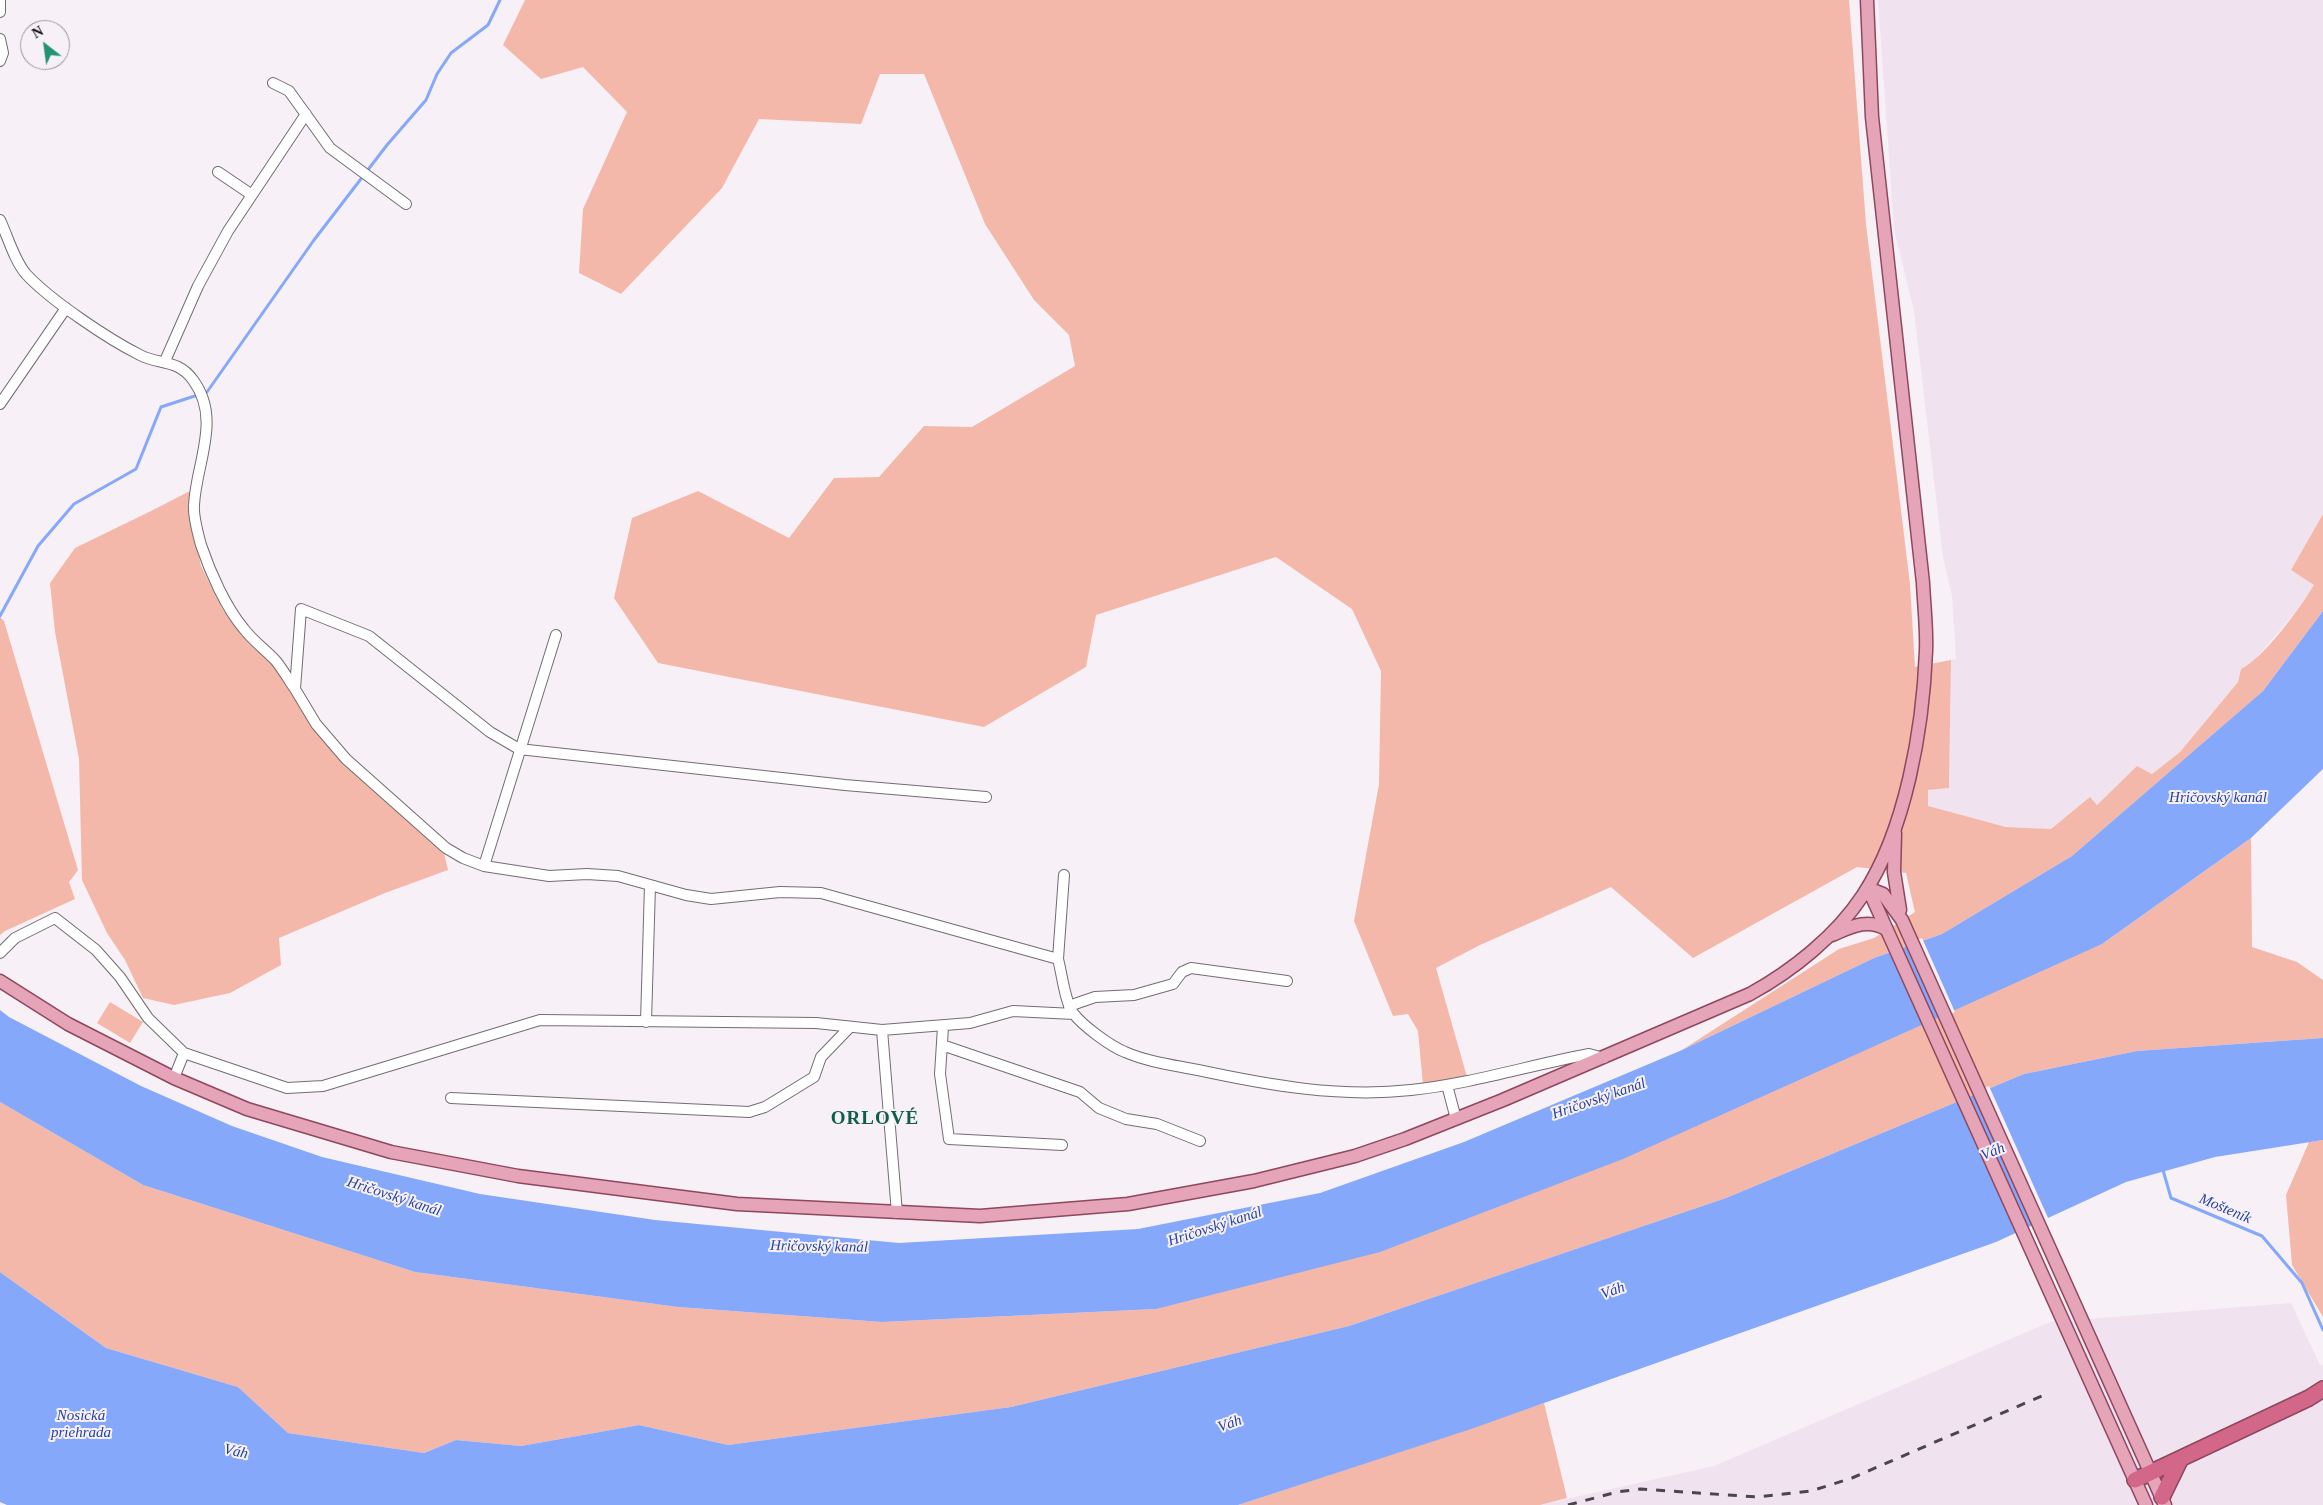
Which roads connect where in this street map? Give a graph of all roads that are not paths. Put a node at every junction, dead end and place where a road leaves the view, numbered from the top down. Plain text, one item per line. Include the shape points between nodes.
1 (0, 0) edge
2 (1867, 0) edge
3 (0, 12) edge
4 (0, 39) edge
5 (0, 62) edge
6 (273, 83) dead end
7 (306, 114) junction
8 (218, 172) dead end
9 (252, 195) junction
10 (406, 204) dead end
11 (0, 220) edge
12 (66, 308) junction
13 (165, 361) junction
14 (0, 404) edge
15 (556, 635) dead end
16 (295, 690) junction
17 (520, 749) junction
18 (986, 797) dead end
19 (1895, 826) junction
20 (484, 866) junction
21 (1064, 875) dead end
22 (650, 885) junction
23 (1868, 888) junction
24 (1905, 926) junction
25 (1888, 934) junction
26 (1827, 937) junction
27 (0, 953) edge
28 (1058, 959) junction
29 (0, 981) edge
30 (1287, 981) dead end
31 (1072, 1010) junction
32 (646, 1022) junction
33 (850, 1027) junction
34 (943, 1027) junction
35 (882, 1030) junction
36 (942, 1045) junction
37 (184, 1053) junction
38 (1604, 1058) junction
39 (174, 1078) junction
40 (1448, 1085) junction
41 (451, 1098) dead end
42 (1456, 1119) junction
43 (1200, 1141) dead end
44 (1062, 1145) dead end
45 (897, 1213) junction
46 (2323, 1389) edge
47 (2180, 1460) junction
48 (2151, 1473) junction
49 (2134, 1480) junction
50 (2163, 1501) edge
51 (2146, 1505) edge

1 - 3 street
2 - 19 main road via 1872,116 1923,583 1927,650 1916,748
4 - 5 street via 3,53
6 - 7 street via 288,91
7 - 9 street
7 - 10 street via 330,148
8 - 9 street
9 - 13 street via 228,230 198,286
11 - 12 street via 26,274
12 - 13 street via 142,356
12 - 14 street
13 - 16 street via 192,378 206,409 207,430 194,506 201,545 226,603 244,629 277,663
15 - 17 street
16 - 17 street via 301,609 368,636 490,732
16 - 20 street via 316,724 346,759 446,848
17 - 18 street via 845,785
17 - 20 street
19 - 23 main road
19 - 24 main road via 1894,872
20 - 22 street via 549,876 618,876
21 - 28 street
22 - 28 street via 711,899 780,892 821,893
22 - 32 street
23 - 24 main road via 1883,894
23 - 25 main road
23 - 26 main road via 1853,910
24 - 48 main road
25 - 26 main road via 1874,923 1861,924
25 - 49 main road
26 - 38 main road via 1764,986
27 - 37 street via 15,938 55,918 96,950 120,977 148,1018
28 - 31 street
29 - 39 main road via 77,1029
30 - 31 street via 1191,968 1182,972 1173,984 1134,995 1095,997
31 - 34 street via 1013,1011
31 - 40 street via 1100,1036 1123,1051 1145,1059 1252,1082 1320,1091 1373,1092
32 - 33 street via 816,1023
32 - 37 street via 540,1020 323,1086 287,1088
33 - 35 street
33 - 41 street via 821,1057 814,1077 765,1108 749,1112
34 - 35 street
34 - 36 street
35 - 45 street
36 - 43 street via 1080,1092 1099,1108 1117,1115 1157,1124
36 - 44 street via 940,1074 949,1139
37 - 39 street
38 - 40 street via 1589,1054
38 - 42 main road
39 - 45 main road via 247,1109 296,1125 425,1159 518,1176 737,1204
40 - 42 street
42 - 45 main road via 1380,1147 1300,1170 1128,1204 980,1216
46 - 47 highway
47 - 48 highway
47 - 50 highway
48 - 49 highway
48 - 50 main road
49 - 51 main road

